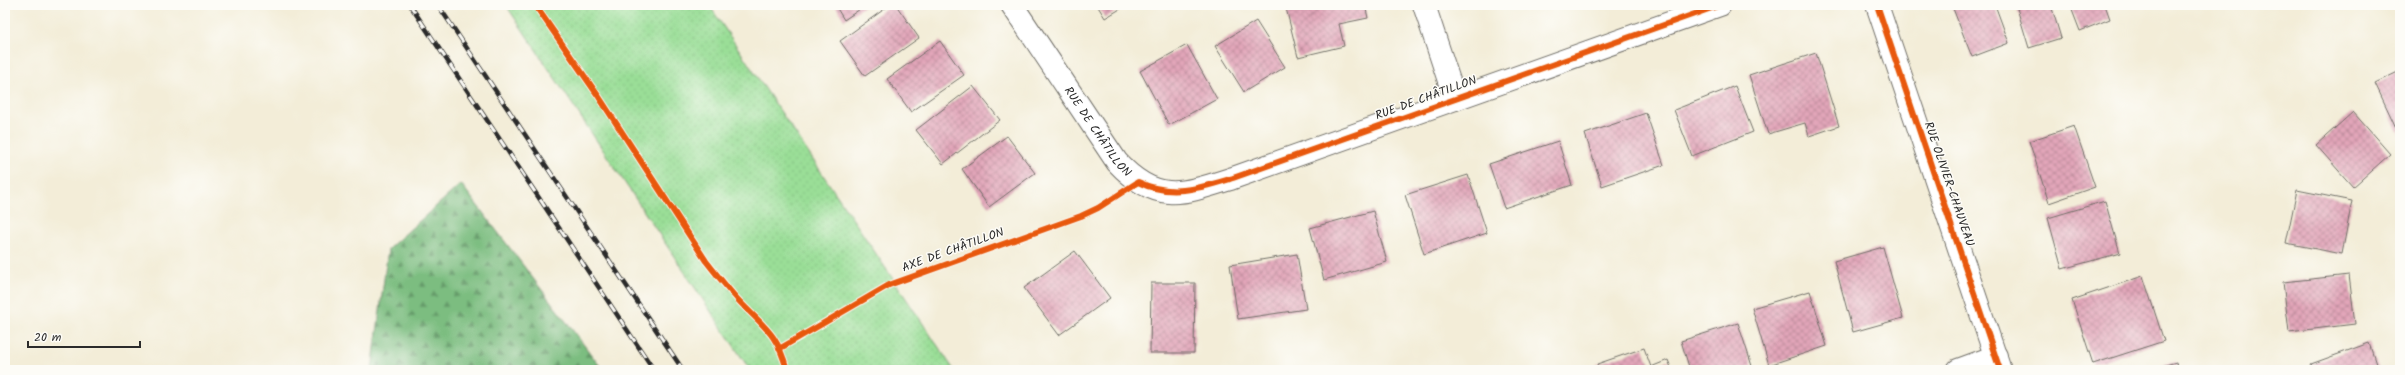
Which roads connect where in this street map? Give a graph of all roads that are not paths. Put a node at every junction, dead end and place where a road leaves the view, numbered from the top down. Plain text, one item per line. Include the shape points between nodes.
1 (1012, 5) edge
2 (1424, 5) edge
3 (1720, 5) edge
4 (1877, 5) edge
5 (1455, 99) junction
6 (1998, 363) edge
7 (1958, 370) edge

1 - 5 street, RUE DE CHÂTILLON via 1117,162 1138,182 1159,191 1185,191 1233,178
2 - 5 street
3 - 5 street, RUE DE CHÂTILLON
4 - 6 street, RUE OLIVIER-CHAUVEAU
6 - 7 street

